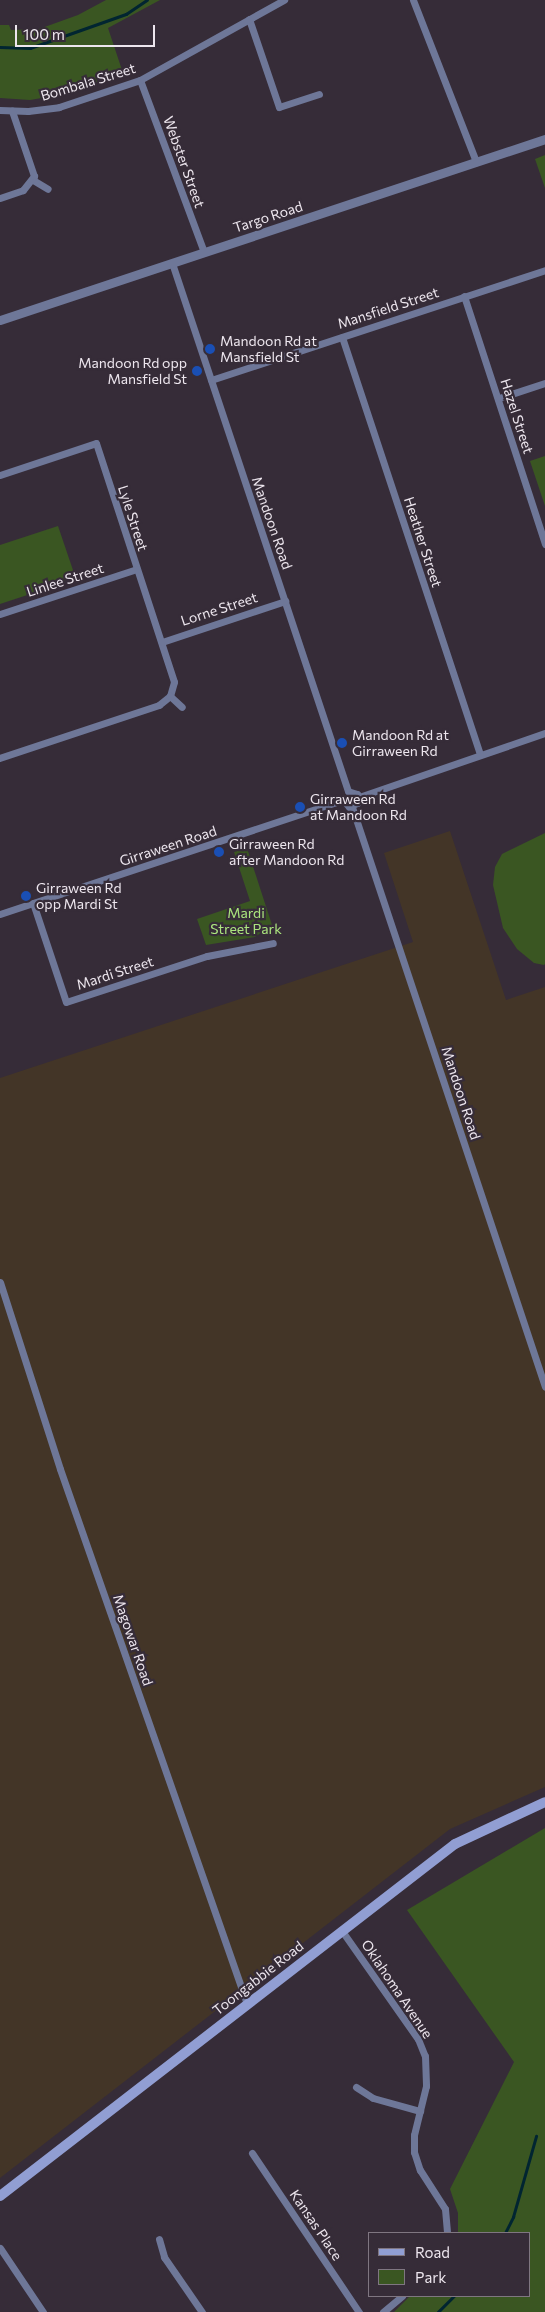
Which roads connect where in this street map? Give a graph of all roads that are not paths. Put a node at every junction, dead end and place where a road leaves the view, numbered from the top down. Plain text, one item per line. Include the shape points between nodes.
1 (284, 0) edge
2 (412, 0) edge
3 (249, 19) junction
4 (140, 80) junction
5 (319, 94) dead end
6 (0, 110) edge
7 (12, 111) junction
8 (545, 140) edge
9 (476, 162) junction
10 (33, 180) junction
11 (48, 189) dead end
12 (0, 198) edge
13 (204, 252) junction
14 (172, 263) junction
15 (545, 270) edge
16 (464, 296) junction
17 (0, 320) edge
18 (342, 337) junction
19 (211, 380) junction
20 (545, 384) edge
21 (499, 398) junction
22 (0, 475) edge
23 (545, 544) edge
24 (137, 569) junction
25 (285, 601) junction
26 (0, 614) edge
27 (162, 642) junction
28 (170, 696) junction
29 (182, 706) dead end
30 (545, 733) edge
31 (480, 755) junction
32 (0, 758) edge
33 (348, 791) junction
34 (359, 797) junction
35 (342, 800) junction
36 (352, 807) junction
37 (33, 903) junction
38 (0, 914) edge
39 (274, 943) dead end
40 (0, 1282) edge
41 (545, 1388) edge
42 (545, 1802) edge
43 (342, 1931) junction
44 (247, 2004) junction
45 (356, 2087) dead end
46 (420, 2112) junction
47 (252, 2153) dead end
48 (0, 2196) edge
49 (447, 2232) edge
50 (159, 2239) dead end
51 (0, 2248) edge
52 (401, 2297) edge
53 (42, 2312) edge
54 (202, 2312) edge
55 (359, 2312) edge
56 (384, 2312) edge

1 - 3 street, Bombala Street
2 - 9 street
3 - 4 street, Bombala Street
3 - 5 street via 280,107
4 - 7 street, Bombala Street via 59,107
4 - 13 street, Webster Street
6 - 7 street, Bombala Street
7 - 10 street via 34,168
8 - 9 street, Targo Road
9 - 13 street, Targo Road
10 - 11 street
10 - 12 street via 23,190
13 - 14 street, Targo Road
14 - 17 street, Targo Road
14 - 19 street, Mandoon Road
15 - 16 street, Mansfield Street
16 - 18 street, Mansfield Street
16 - 21 street, Hazel Street
18 - 19 street, Mansfield Street
18 - 31 street, Heather Street
19 - 25 street, Mandoon Road
20 - 21 street
21 - 23 street, Hazel Street
22 - 24 street, Lyle Street via 96,443
24 - 26 street, Linlee Street
24 - 27 street, Lyle Street
25 - 27 street, Lorne Street
25 - 33 street, Mandoon Road
27 - 28 street, Lyle Street via 174,682
28 - 29 street
28 - 32 street via 159,705
30 - 31 street
31 - 34 street
33 - 34 street
33 - 35 street
34 - 36 street
35 - 36 street
35 - 37 street, Girraween Road
36 - 41 street, Mandoon Road
37 - 38 street, Girraween Road
37 - 39 street, Mardi Street via 66,1002 208,956
40 - 44 street, Magowar Road via 60,1469
42 - 43 main road, Toongabbie Road via 455,1844
43 - 44 main road, Toongabbie Road
43 - 46 street, Oklahoma Avenue via 418,2040 427,2072
44 - 48 main road, Toongabbie Road
45 - 46 street via 373,2098
46 - 49 street, Oklahoma Avenue via 414,2135 414,2152 420,2170 445,2209
47 - 55 street, Kansas Place
50 - 54 street via 164,2257
51 - 53 street
52 - 56 street

